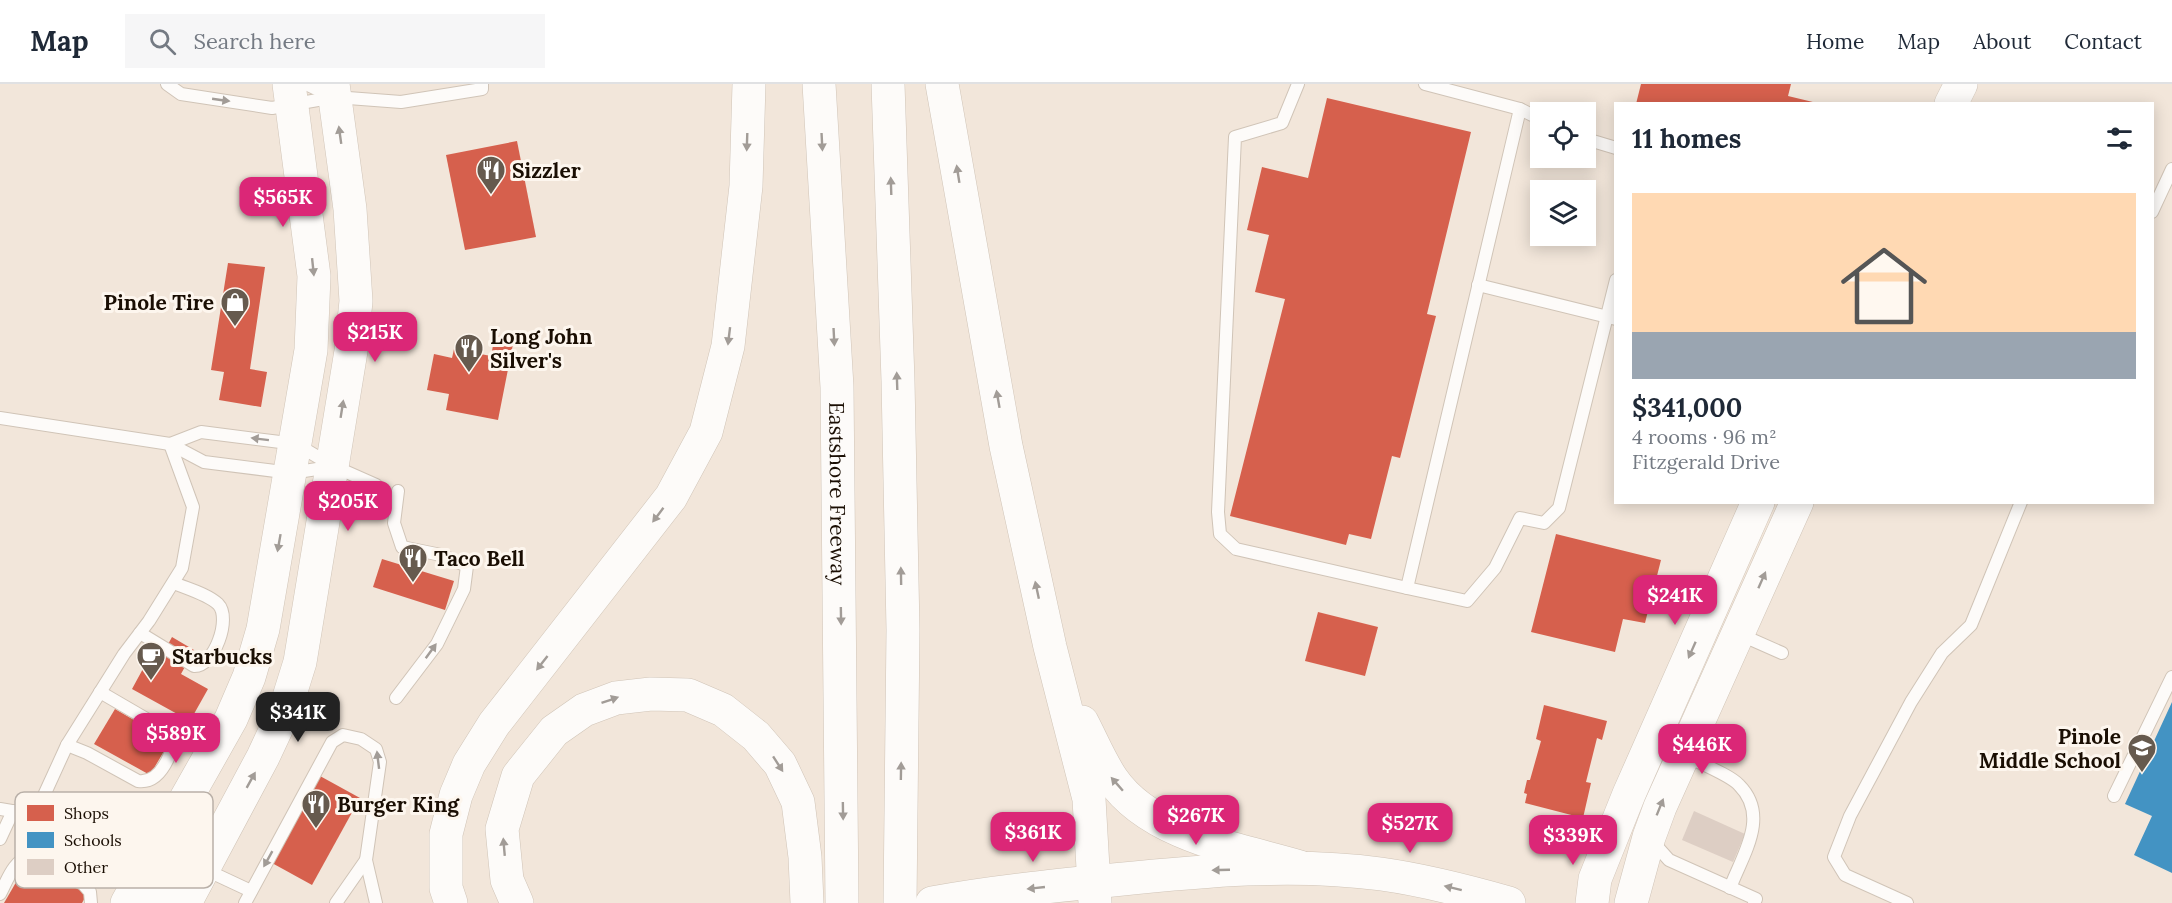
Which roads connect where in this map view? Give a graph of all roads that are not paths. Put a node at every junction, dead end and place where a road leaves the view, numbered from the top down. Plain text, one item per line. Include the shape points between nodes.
1 (167, 84) edge
2 (482, 84) edge
3 (749, 84) edge
4 (819, 84) edge
5 (888, 84) edge
6 (942, 84) edge
7 (1298, 84) edge
8 (1425, 84) edge
9 (1961, 84) edge
10 (311, 91) edge
11 (1952, 102) edge
12 (1520, 109) junction
13 (1530, 114) edge
14 (1596, 142) edge
15 (1614, 147) edge
16 (2172, 169) edge
17 (2154, 208) edge
18 (1478, 285) junction
19 (1614, 295) edge
20 (1611, 318) edge
21 (0, 418) edge
22 (170, 444) junction
23 (293, 458) junction
24 (333, 466) junction
25 (376, 485) dead end
26 (398, 491) dead end
27 (1757, 504) edge
28 (1796, 504) edge
29 (2020, 504) edge
30 (174, 583) junction
31 (1407, 588) junction
32 (140, 633) junction
33 (1738, 634) junction
34 (1050, 647) junction
35 (1782, 653) dead end
36 (2172, 677) edge
37 (100, 692) junction
38 (396, 698) dead end
39 (231, 719) junction
40 (67, 745) junction
41 (1683, 755) junction
42 (46, 792) edge
43 (190, 792) edge
44 (211, 792) edge
45 (2114, 796) dead end
46 (0, 809) edge
47 (13, 812) joint
48 (1649, 837) junction
49 (0, 839) edge
50 (1609, 845) junction
51 (213, 848) edge
52 (366, 860) junction
53 (15, 867) edge
54 (1300, 867) junction
55 (213, 873) edge
56 (87, 888) edge
57 (135, 888) edge
58 (163, 888) edge
59 (192, 888) edge
60 (1730, 888) junction
61 (251, 891) junction
62 (1095, 892) edge
63 (0, 894) edge
64 (91, 903) edge
65 (127, 903) edge
66 (157, 903) edge
67 (185, 903) edge
68 (244, 903) edge
69 (336, 903) edge
70 (376, 903) edge
71 (451, 903) edge
72 (517, 903) edge
73 (807, 903) edge
74 (842, 903) edge
75 (900, 903) edge
76 (932, 903) edge
77 (1509, 903) edge
78 (1567, 903) edge
79 (1592, 903) edge
80 (1631, 903) edge
81 (1754, 903) edge
82 (1907, 903) edge

1 -> 10 lane via 181,94 272,108
2 - 10 lane via 482,89 401,102
3 -> 71 main road via 746,186 728,345 706,432 672,497 494,724 469,764 446,834 446,888
4 -> 74 main road, Eastshore Freeway via 837,387
75 -> 5 main road via 902,618
34 -> 6 main road via 1006,446
7 - 31 lane via 1282,123 1235,137 1220,534 1236,549
8 - 12 lane
9 - 11 main road
10 -> 23 main road via 311,350
24 -> 10 main road via 356,301 350,209
12 - 13 lane
12 - 18 lane
14 - 15 lane
16 - 17 lane
18 - 20 lane
18 - 31 lane
19 - 20 lane
20 - 31 lane via 1559,508 1544,523 1520,518 1496,568 1467,601
21 - 22 lane
22 - 23 lane via 204,462
23 -> 22 lane via 201,432
22 - 30 lane via 193,507 182,568
23 - 24 lane
23 - 24 lane
23 -> 39 main road via 263,629
24 - 25 lane
51 -> 24 main road via 285,710 300,662
38 -> 26 lane via 437,644 464,589 467,566 441,555 402,547 394,524
27 -> 50 main road
33 -> 28 main road
29 - 82 lane via 1971,625 1942,652 1911,702 1850,816 1834,857 1845,875
30 - 32 lane
30 - 32 lane via 217,603 223,611 222,633 207,662 194,666
32 - 37 lane
33 - 35 lane
33 - 41 main road
54 -> 34 main road via 1187,835 1143,811 1113,780 1076,711
34 - 62 main road via 1089,799
36 - 45 lane
37 - 40 lane
37 - 40 lane via 175,739 158,775 138,781
39 - 43 main road
39 - 44 main road via 229,753
40 - 42 lane
48 -> 41 main road
41 - 60 lane via 1739,784 1754,812 1754,827
46 - 47 lane
47 - 49 lane
48 - 60 lane via 1669,860
48 - 80 main road
50 - 78 main road
50 - 79 main road
52 -> 61 lane via 380,762 376,749 361,739 343,735 332,742
52 - 69 lane
52 - 70 lane
53 - 63 lane
54 -> 62 main road via 1209,870
77 -> 54 main road via 1449,886 1381,874
55 - 61 lane
56 - 64 lane
57 - 65 main road
58 - 66 main road
59 - 67 main road
60 - 81 lane via 1756,899
61 - 68 lane
62 -> 76 main road via 977,895
72 -> 73 main road via 507,880 502,829 518,776 555,731 584,710 616,698 651,694 688,695 723,710 756,736 780,764 798,802

